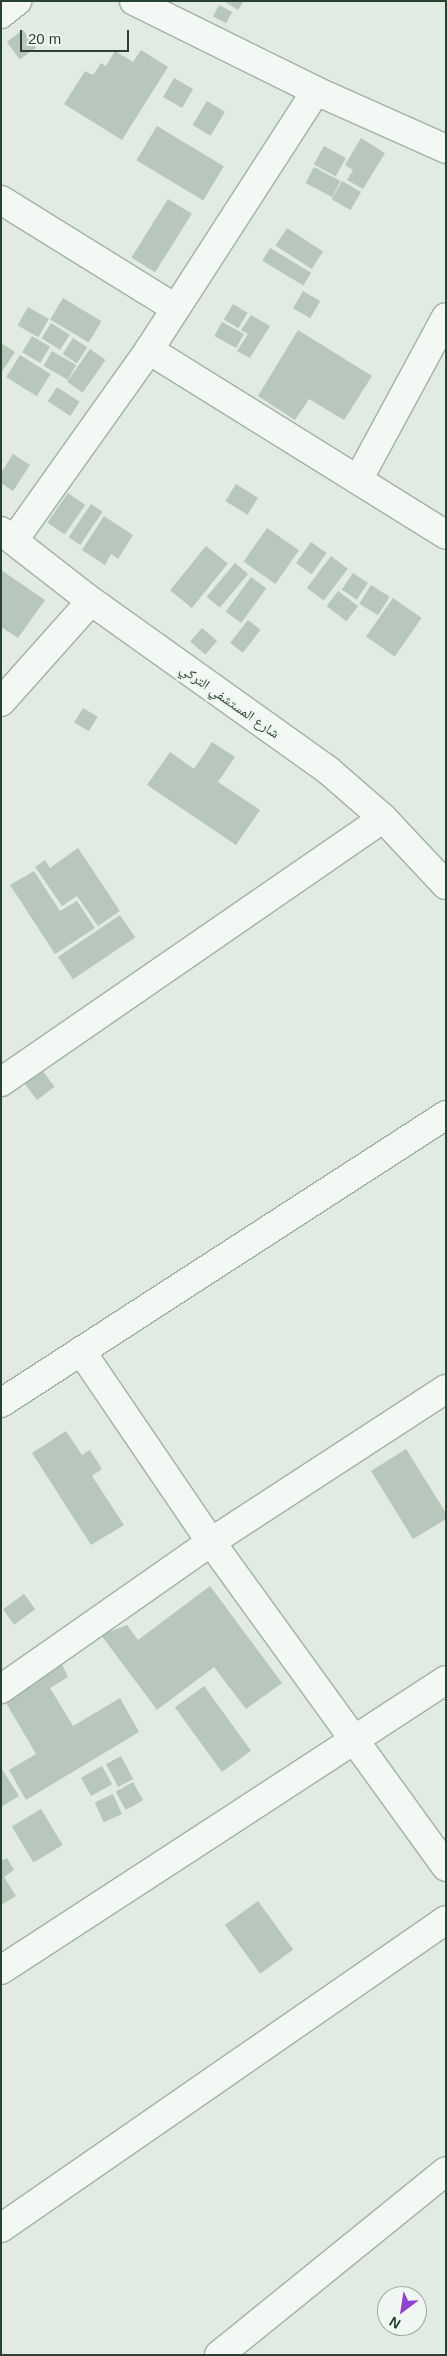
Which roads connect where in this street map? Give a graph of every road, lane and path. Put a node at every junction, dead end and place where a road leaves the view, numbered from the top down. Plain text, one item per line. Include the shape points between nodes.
1 (134, 1) edge
2 (316, 91) junction
3 (446, 149) edge
4 (1, 200) edge
5 (176, 308) junction
6 (446, 317) edge
7 (149, 350) junction
8 (358, 480) junction
9 (446, 534) edge
10 (7, 536) edge
11 (90, 602) junction
12 (1, 702) edge
13 (383, 818) junction
14 (446, 885) edge
15 (1, 1082) edge
16 (446, 1115) edge
17 (81, 1350) junction
18 (446, 1389) edge
19 (1, 1403) edge
20 (211, 1542) junction
21 (446, 1680) edge
22 (1, 1689) edge
23 (354, 1738) junction
24 (446, 1867) edge
25 (446, 1920) edge
26 (1, 1970) edge
27 (446, 2171) edge
28 (1, 2228) edge
29 (219, 2355) edge

1 - 2 street
2 - 3 street
2 - 5 street
4 - 5 street
5 - 7 street
6 - 8 street
7 - 8 street
7 - 10 street
8 - 9 street
10 - 11 street, شارع المستشفي التركي
11 - 12 street
11 - 13 street, شارع المستشفي التركي via 329,771
13 - 14 street, شارع المستشفي التركي
13 - 15 street
16 - 17 street
17 - 19 street
17 - 20 street
18 - 20 street
20 - 22 street
20 - 23 street
21 - 23 street
23 - 24 street
23 - 26 street
25 - 28 street
27 - 29 street

